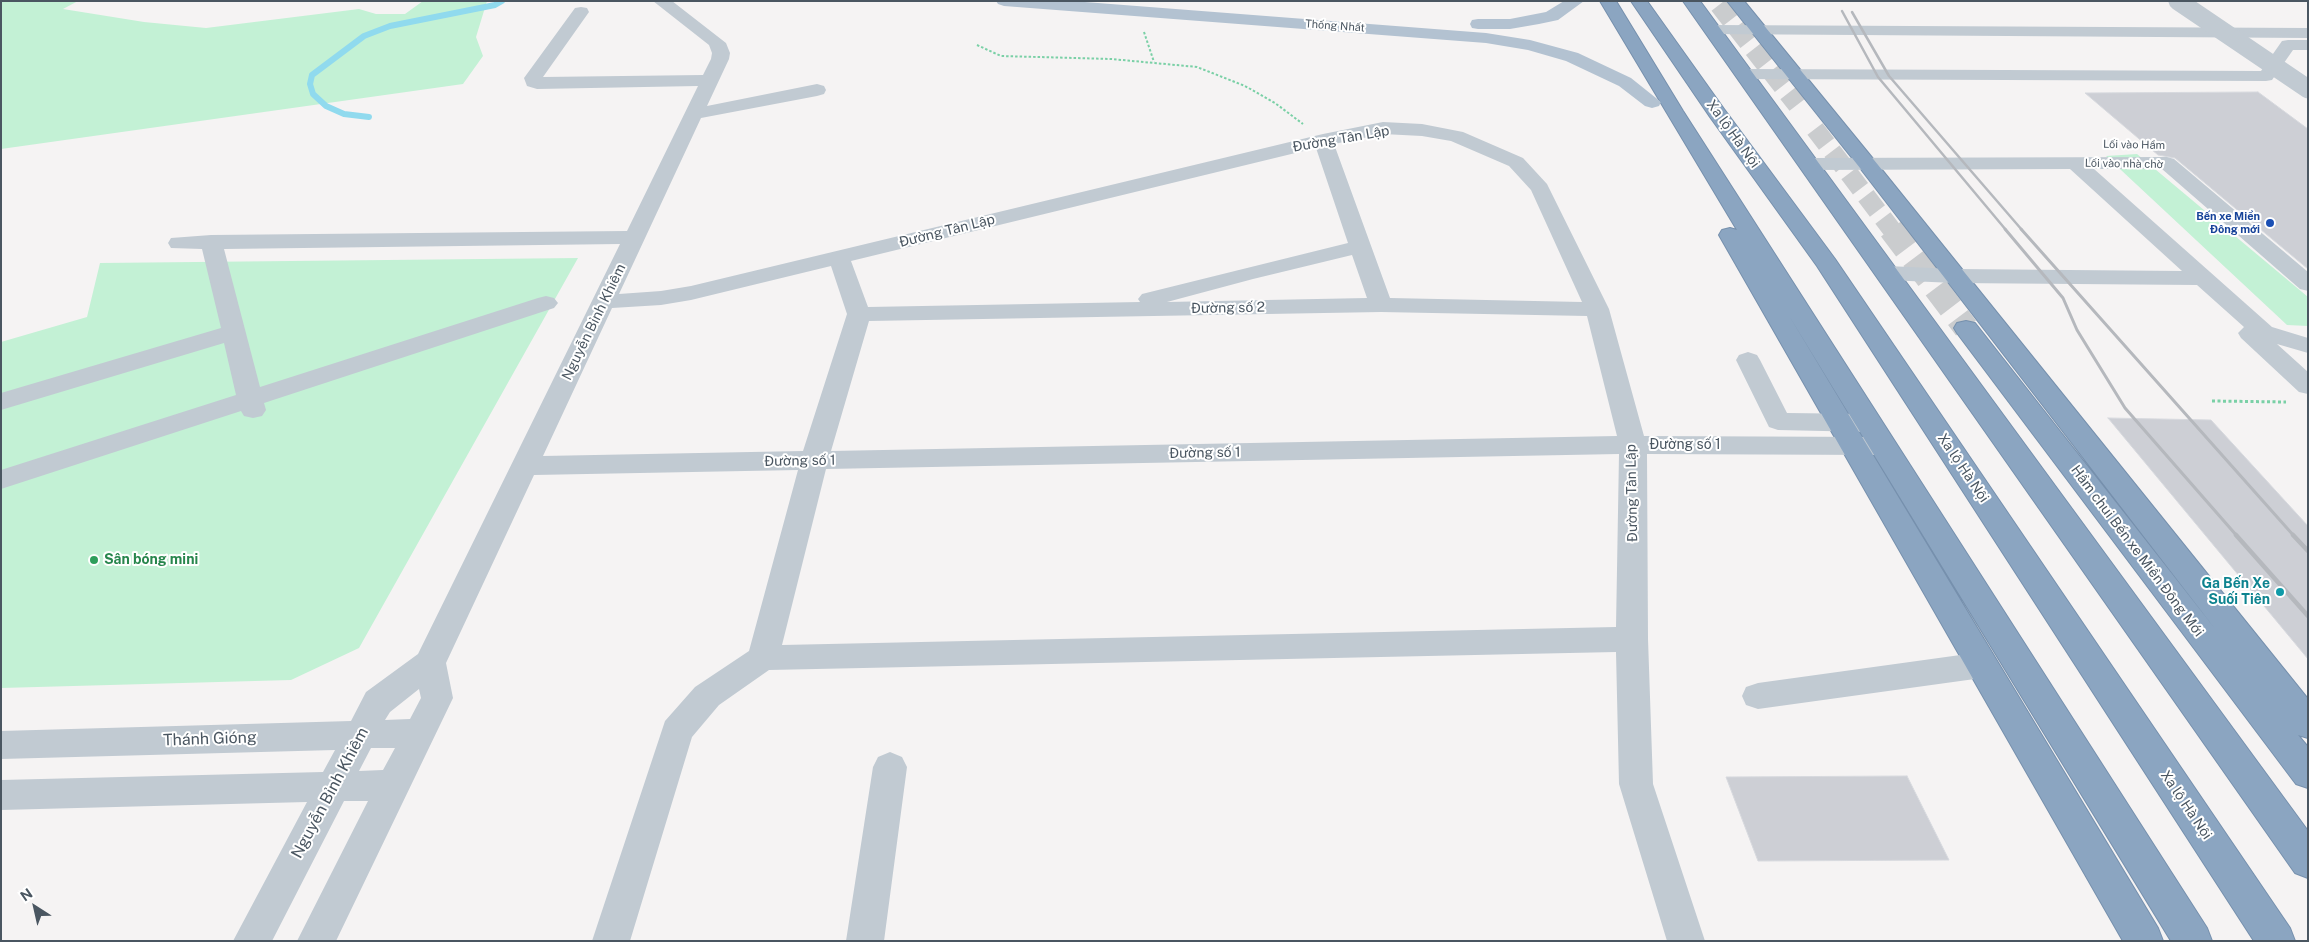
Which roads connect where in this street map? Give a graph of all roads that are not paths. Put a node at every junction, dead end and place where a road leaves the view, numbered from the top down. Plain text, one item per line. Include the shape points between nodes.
1 (661, 1) edge
2 (1004, 1) edge
3 (1162, 1) edge
4 (1576, 1) edge
5 (1592, 1) edge
6 (1608, 1) edge
7 (1639, 1) edge
8 (1691, 1) edge
9 (1735, 1) edge
10 (2178, 1) edge
11 (581, 12) dead end
12 (1462, 29) junction
13 (1713, 30) junction
14 (1758, 31) junction
15 (2308, 33) edge
16 (1625, 42) junction
17 (2308, 45) edge
18 (1744, 74) junction
19 (1794, 75) junction
20 (710, 80) junction
21 (2308, 89) edge
22 (817, 90) dead end
23 (1652, 102) junction
24 (694, 114) junction
25 (1323, 140) junction
26 (2075, 163) junction
27 (1809, 164) junction
28 (1866, 164) junction
29 (1981, 164) junction
30 (1729, 216) junction
31 (634, 237) junction
32 (211, 242) junction
33 (178, 243) dead end
34 (1360, 247) junction
35 (839, 258) junction
36 (2308, 260) edge
37 (1887, 272) junction
38 (1954, 276) junction
39 (2308, 284) edge
40 (2212, 289) junction
41 (603, 302) junction
42 (546, 303) dead end
43 (1382, 305) junction
44 (1597, 309) junction
45 (1110, 310) junction
46 (859, 314) junction
47 (1966, 328) tunnel mouth
48 (234, 332) junction
49 (2308, 346) edge
50 (2276, 355) junction
51 (2308, 356) edge
52 (1748, 360) dead end
53 (2308, 386) edge
54 (1, 402) edge
55 (252, 404) junction
56 (1869, 423) junction
57 (1847, 435) junction
58 (1634, 445) junction
59 (1885, 446) junction
60 (814, 461) junction
61 (524, 466) junction
62 (1, 480) edge
63 (1632, 639) junction
64 (763, 658) junction
65 (430, 663) junction
66 (1982, 665) junction
67 (1758, 696) dead end
68 (2308, 724) edge
69 (419, 733) junction
70 (360, 735) junction
71 (1, 745) edge
72 (890, 767) dead end
73 (2308, 773) edge
74 (393, 785) junction
75 (334, 786) junction
76 (1, 795) edge
77 (2308, 860) edge
78 (252, 941) edge
79 (316, 941) edge
80 (611, 941) edge
81 (865, 941) edge
82 (1686, 941) edge
83 (2144, 941) edge
84 (2193, 941) edge
85 (2276, 941) edge

1 - 20 street, Nguyễn Bỉnh Khiêm via 717,43 720,59
2 - 12 main road, Thống Nhất via 1142,12
3 - 12 main road, Thống Nhất
4 - 12 main road, Thống Nhất via 1552,16
5 - 16 highway
6 - 16 highway
7 - 85 highway, Xa lộ Hà Nội via 1827,264
8 - 13 highway
9 - 14 highway
10 - 21 street, bridge
11 - 20 street via 533,82
12 - 23 main road, Thống Nhất via 1572,57 1609,73
13 - 14 street
13 - 18 highway
14 - 15 street
14 - 19 highway
16 - 23 highway
16 - 30 highway
17 - 19 street via 2288,45 2266,76
18 - 19 street
18 - 27 highway
19 - 28 highway
20 - 24 street, Nguyễn Bỉnh Khiêm
22 - 24 street
23 - 30 highway
24 - 31 street, Nguyễn Bỉnh Khiêm
25 - 34 street
25 - 35 street, Đường Tân Lập
25 - 44 street, Đường Tân Lập via 1383,128 1422,130 1456,136 1516,162 1540,188
26 - 29 street, Lối vào nhà chờ
26 - 39 street, Lối vào nhà chờ via 2167,163
26 - 40 street
27 - 28 street
27 - 37 highway
28 - 29 street
28 - 38 highway
29 - 36 street, Lối vào Hầm via 2063,145 2169,145
30 - 56 highway
30 - 57 highway
31 - 32 street
31 - 41 street, Nguyễn Bỉnh Khiêm
32 - 33 street
32 - 48 street
34 - 43 street
34 - 45 street
35 - 41 street, Đường Tân Lập via 661,298
35 - 46 street
37 - 38 street
37 - 77 highway
38 - 40 street via 2154,278
38 - 68 highway
40 - 49 street via 2263,332
40 - 50 street
41 - 61 street, Nguyễn Bỉnh Khiêm
42 - 55 street
43 - 44 street, Đường số 2
43 - 45 street, Đường số 2
44 - 58 street, Đường Tân Lập
45 - 46 street, Đường số 2
46 - 60 street
47 - 73 highway, Hầm chui Bến xe Miền Đông Mới
48 - 54 street
48 - 55 street
50 - 51 street
50 - 53 street
52 - 57 street via 1778,421
55 - 62 street
56 - 57 street
56 - 59 highway
57 - 58 street, Đường số 1
57 - 59 street, Đường số 1
57 - 66 highway
58 - 60 street, Đường số 1
58 - 63 street, Đường Tân Lập
59 - 84 highway
60 - 61 street, Đường số 1
60 - 64 street
61 - 65 street, Nguyễn Bỉnh Khiêm
63 - 64 street
63 - 82 street, Đường Tân Lập via 1636,784
64 - 80 street via 707,696 677,731
65 - 69 street via 437,698
65 - 70 street, Nguyễn Bỉnh Khiêm via 378,702
66 - 67 street
66 - 83 highway
69 - 70 street, Thánh Gióng
69 - 74 street
70 - 71 street, Thánh Gióng
70 - 75 street, Nguyễn Bỉnh Khiêm
72 - 81 street
74 - 75 street
74 - 79 street
75 - 76 street
75 - 78 street, Nguyễn Bỉnh Khiêm

